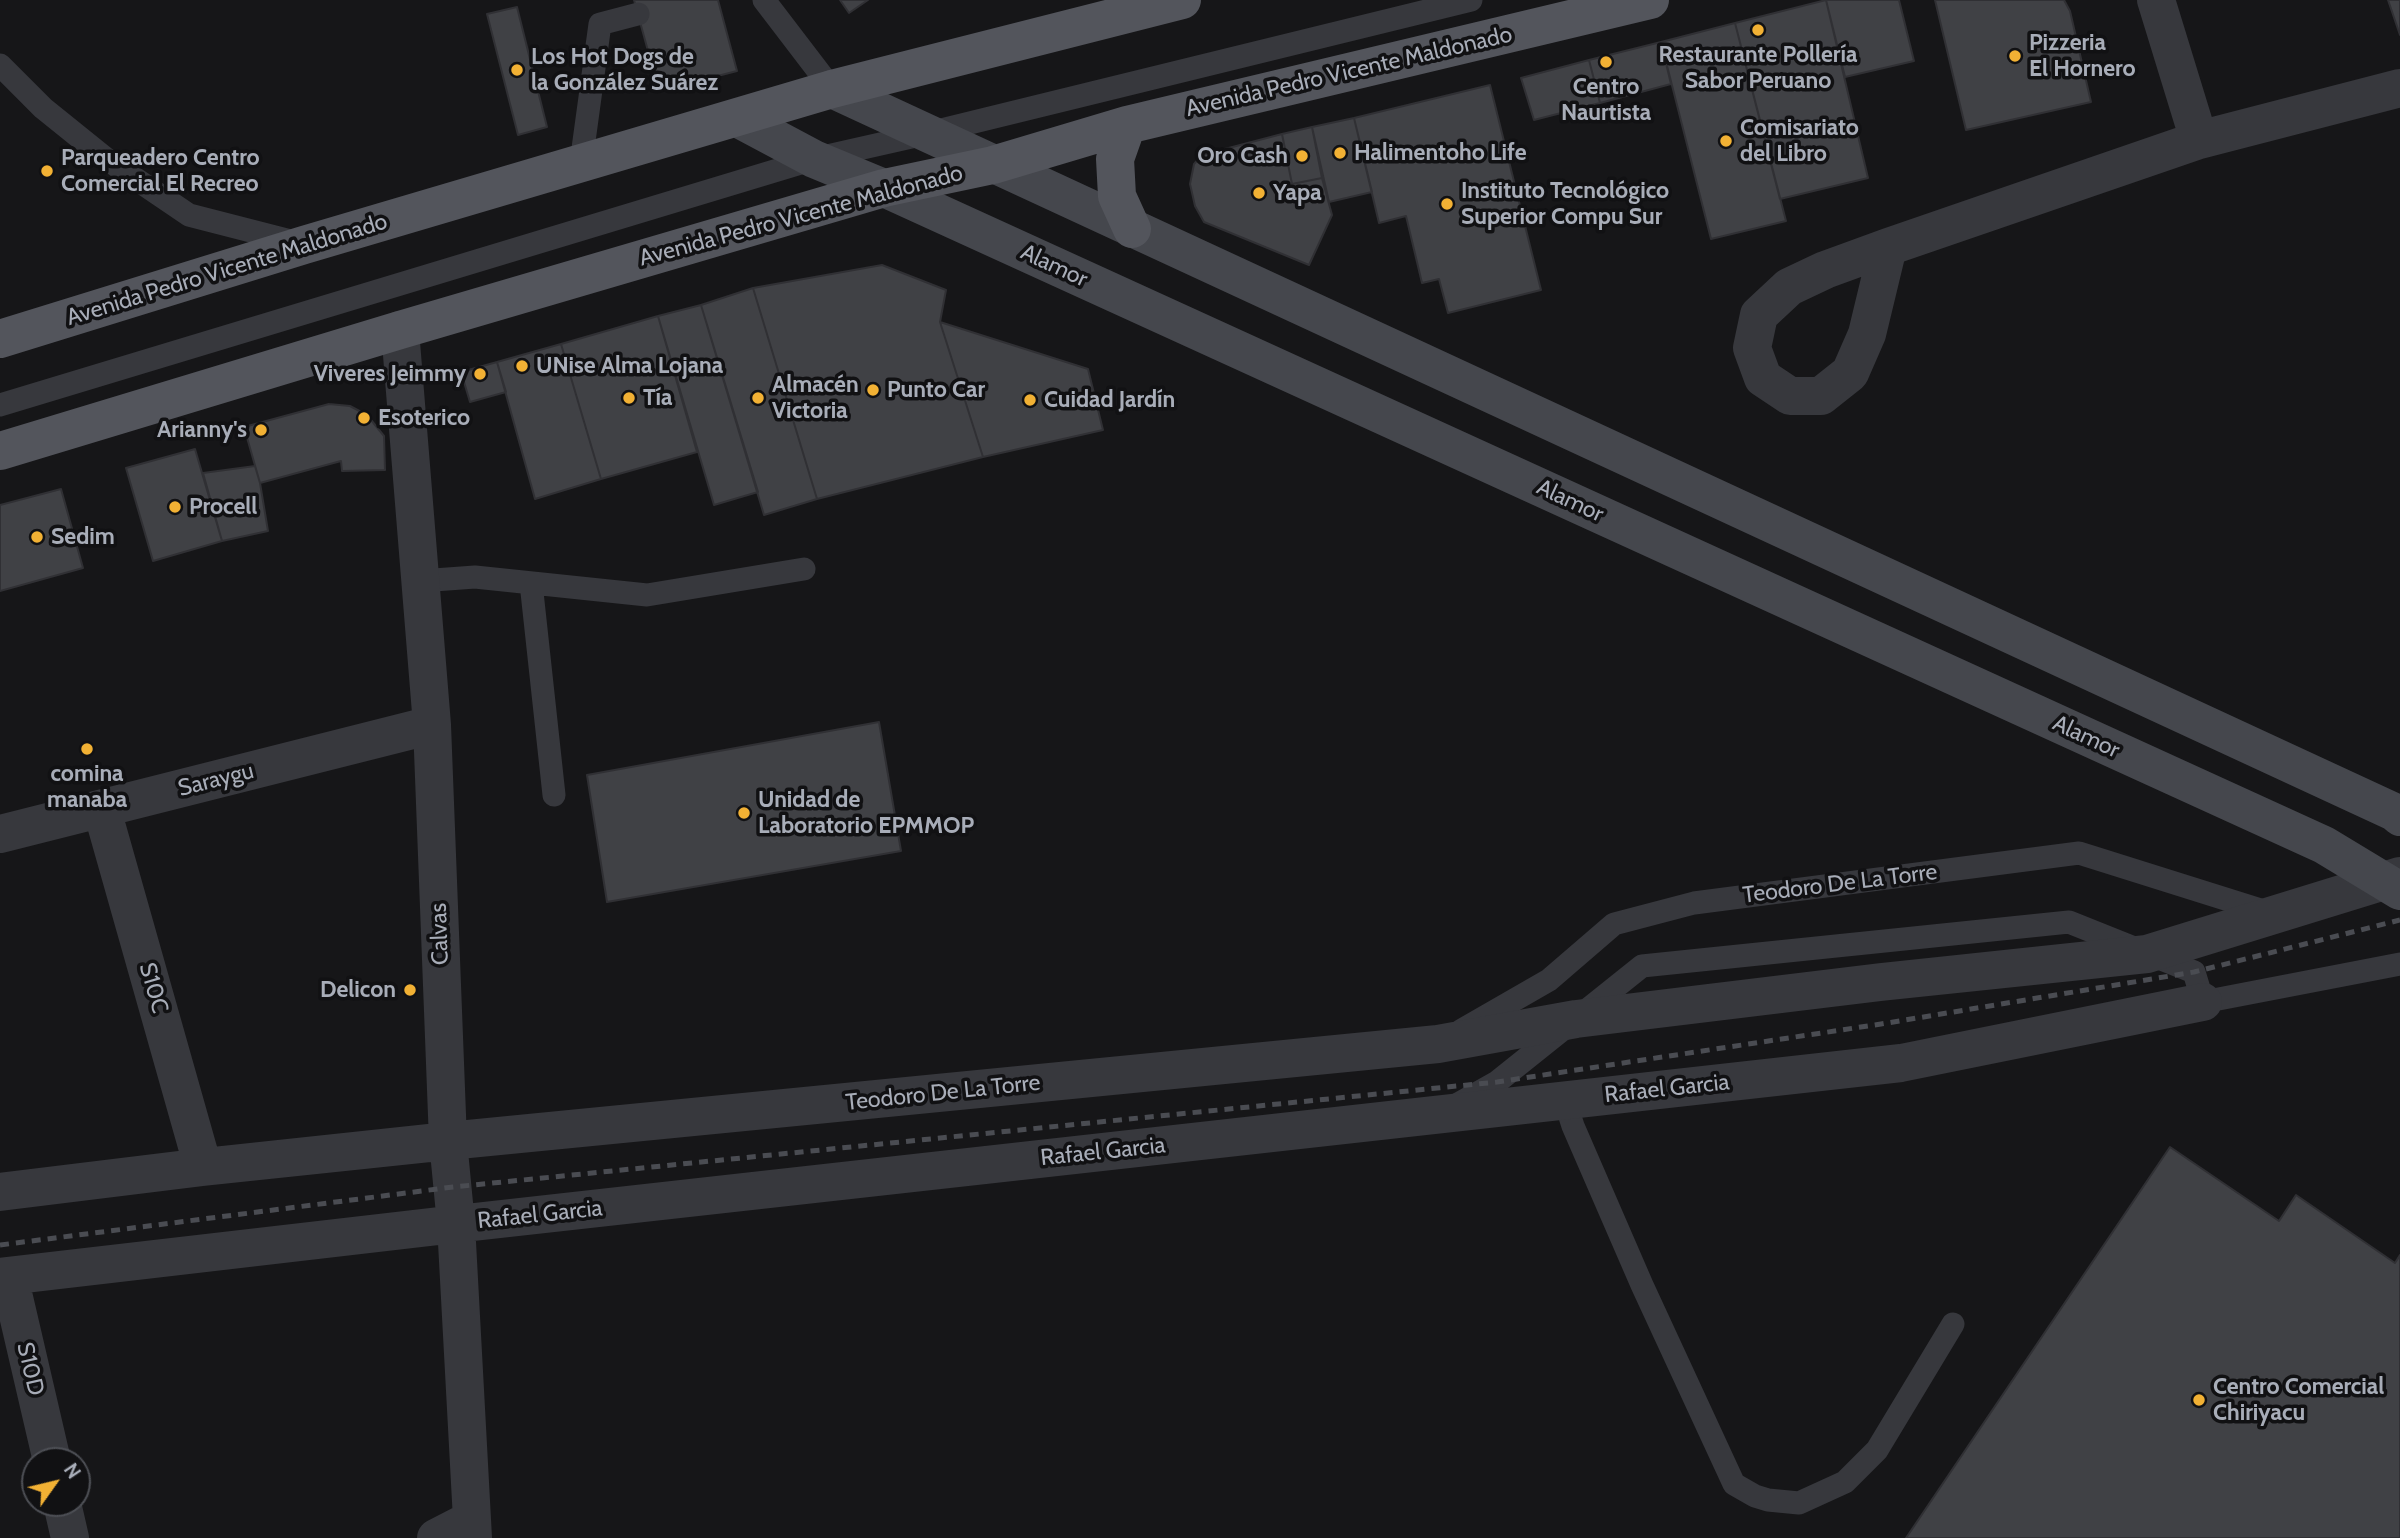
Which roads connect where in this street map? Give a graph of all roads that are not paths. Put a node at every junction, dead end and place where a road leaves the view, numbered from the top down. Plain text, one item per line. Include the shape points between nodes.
1 (764, 0) edge
2 (1182, 0) edge
3 (1471, 0) edge
4 (1650, 0) edge
5 (2156, 0) edge
6 (638, 13) dead end
7 (0, 65) edge
8 (2400, 88) edge
9 (832, 89) junction
10 (737, 118) junction
11 (1127, 125) junction
12 (929, 133) junction
13 (2199, 140) junction
14 (814, 159) junction
15 (581, 163) junction
16 (993, 164) junction
17 (884, 188) junction
18 (1132, 229) junction
19 (304, 245) junction
20 (1888, 247) dead end
21 (400, 330) junction
22 (0, 339) edge
23 (0, 405) edge
24 (0, 451) edge
25 (804, 569) dead end
26 (420, 581) junction
27 (531, 583) junction
28 (432, 725) junction
29 (554, 795) dead end
30 (102, 810) junction
31 (2400, 817) edge
32 (0, 834) edge
33 (2395, 882) edge
34 (2273, 914) junction
35 (2147, 954) junction
36 (2400, 964) edge
37 (2203, 1002) junction
38 (1576, 1019) junction
39 (1438, 1044) junction
40 (1565, 1101) junction
41 (1436, 1115) junction
42 (448, 1141) junction
43 (204, 1167) junction
44 (0, 1192) edge
45 (456, 1224) junction
46 (4, 1277) edge
47 (1953, 1324) dead end
48 (48, 1447) edge
49 (65, 1517) edge
50 (472, 1529) edge
51 (70, 1538) edge
52 (436, 1538) edge

1 - 9 lane
2 - 9 main road, Avenida Pedro Vicente Maldonado
3 - 12 lane
4 - 11 main road, Avenida Pedro Vicente Maldonado
5 - 13 street
6 - 15 lane via 600,24
7 - 19 lane via 105,159 189,215
8 - 13 street
9 - 10 main road, Avenida Pedro Vicente Maldonado
9 - 12 street
10 - 14 street, Alamor
10 - 15 main road, Avenida Pedro Vicente Maldonado
11 - 16 main road, Avenida Pedro Vicente Maldonado
11 - 18 main road via 1115,159 1117,196
12 - 14 lane
12 - 16 street
13 - 20 street
14 - 17 street, Alamor
14 - 23 lane
15 - 19 main road, Avenida Pedro Vicente Maldonado
16 - 17 main road, Avenida Pedro Vicente Maldonado
16 - 18 street
17 - 21 main road, Avenida Pedro Vicente Maldonado
17 - 33 street, Alamor via 2324,845
18 - 31 street
19 - 22 main road, Avenida Pedro Vicente Maldonado
21 - 24 main road, Avenida Pedro Vicente Maldonado
21 - 26 street, Calvas
25 - 27 lane via 647,595
26 - 27 lane via 475,577
26 - 28 street, Calvas
27 - 29 lane
28 - 30 street, Saraygu
28 - 42 street, Calvas
30 - 32 street, Saraygu
30 - 43 street, S10C
33 - 34 street, Teodoro De La Torre
34 - 35 street, Teodoro De La Torre
34 - 39 lane, Teodoro De La Torre via 2079,853 1693,903 1614,924 1549,980
35 - 37 lane via 2194,972
35 - 38 street, Teodoro De La Torre
36 - 37 lane
37 - 40 street, Rafael Garcia via 1901,1063
38 - 39 street, Teodoro De La Torre
38 - 41 lane via 1497,1082
39 - 42 street, Teodoro De La Torre
40 - 41 street, Rafael Garcia
40 - 47 lane via 1642,1285 1734,1484 1768,1500 1799,1503 1845,1482 1877,1450
41 - 45 street, Rafael Garcia
42 - 43 street
42 - 45 street, Calvas
43 - 44 street
45 - 46 street, Rafael Garcia
45 - 50 street, Calvas
46 - 48 street, S10D
49 - 51 street
50 - 52 street

